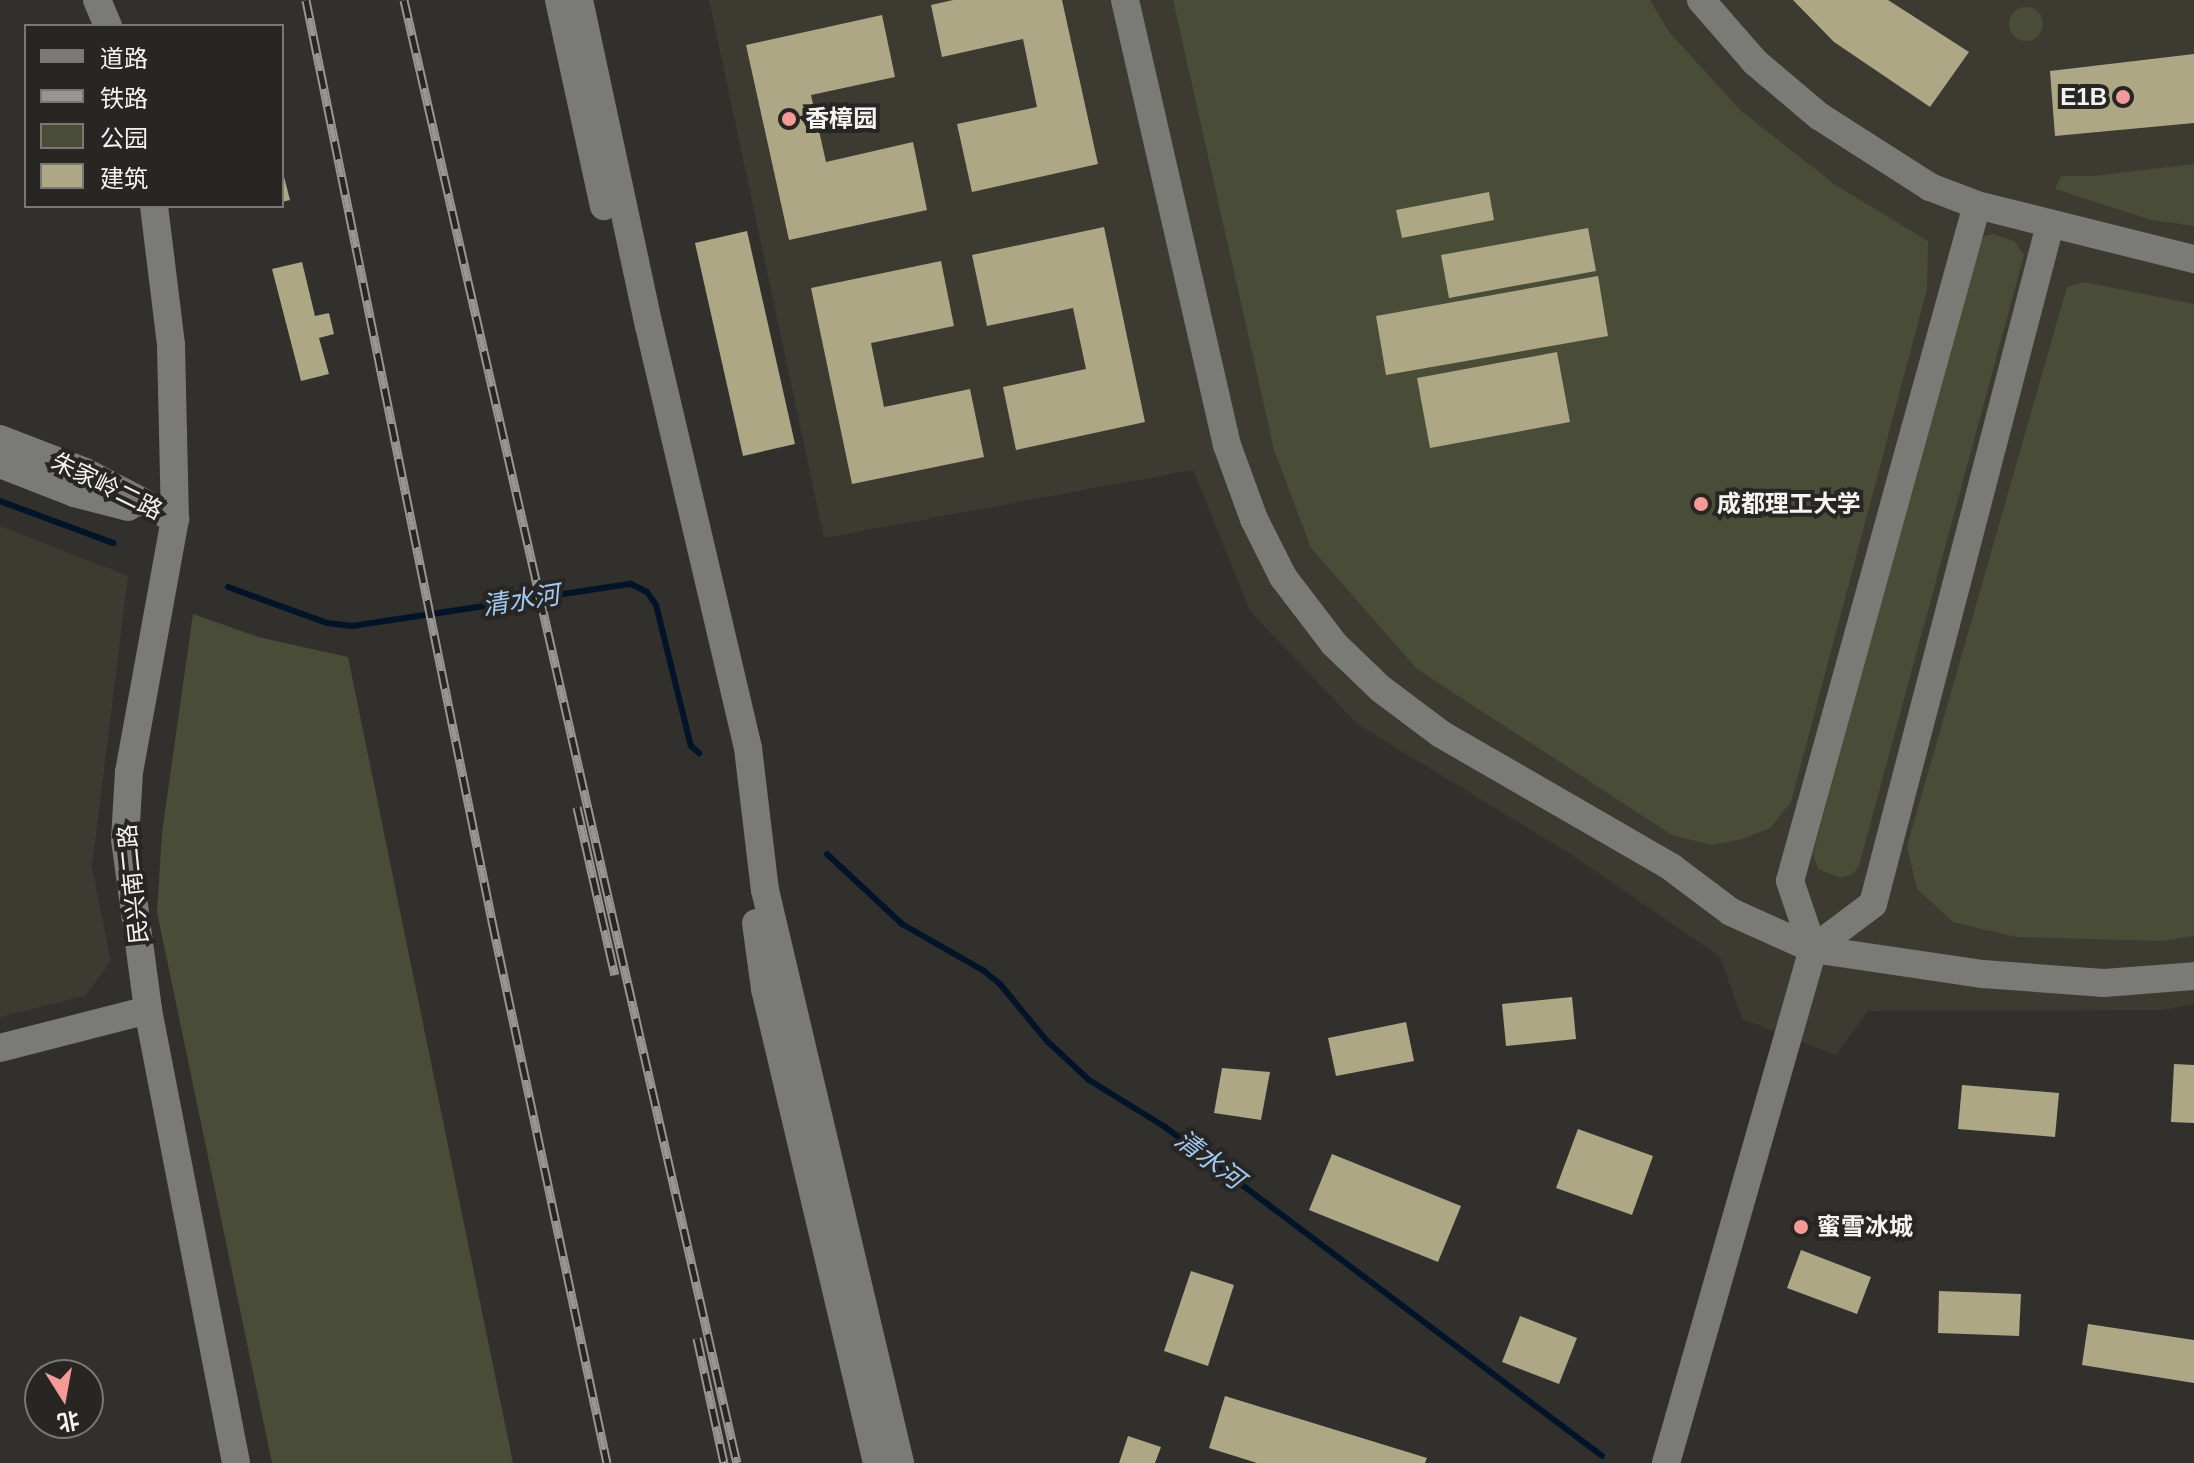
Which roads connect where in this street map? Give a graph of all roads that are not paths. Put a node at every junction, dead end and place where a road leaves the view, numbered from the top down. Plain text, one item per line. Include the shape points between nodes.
1 (97, 0) edge
2 (559, 0) edge
3 (579, 0) edge
4 (1125, 0) edge
5 (1701, 0) edge
6 (107, 24) edge
7 (1977, 205) junction
8 (154, 208) edge
9 (2050, 225) junction
10 (2194, 259) edge
11 (0, 439) edge
12 (0, 464) edge
13 (175, 519) junction
14 (1813, 949) junction
15 (2194, 976) edge
16 (148, 1010) junction
17 (0, 1048) edge
18 (236, 1463) edge
19 (877, 1463) edge
20 (900, 1463) edge
21 (1666, 1463) edge

1 - 6 street
2 - 19 street via 733,750 765,989
3 - 20 street via 748,748 765,890
4 - 14 street via 1227,445 1254,519 1283,577 1334,644 1381,689 1441,734 1671,867 1731,912
5 - 7 street via 1755,62 1819,116 1930,187
7 - 9 street
7 - 14 street via 1790,881
8 - 13 street, 民兴南二路 via 171,345
9 - 10 street
9 - 14 street via 1873,904
11 - 13 street, 朱家岭二路 via 85,472
12 - 13 street, 朱家岭二路 via 74,493
13 - 16 street, 民兴南二路 via 129,772 125,839
14 - 15 street via 1998,976 2104,983
14 - 21 street
16 - 17 street
16 - 18 street, 民兴南二路

